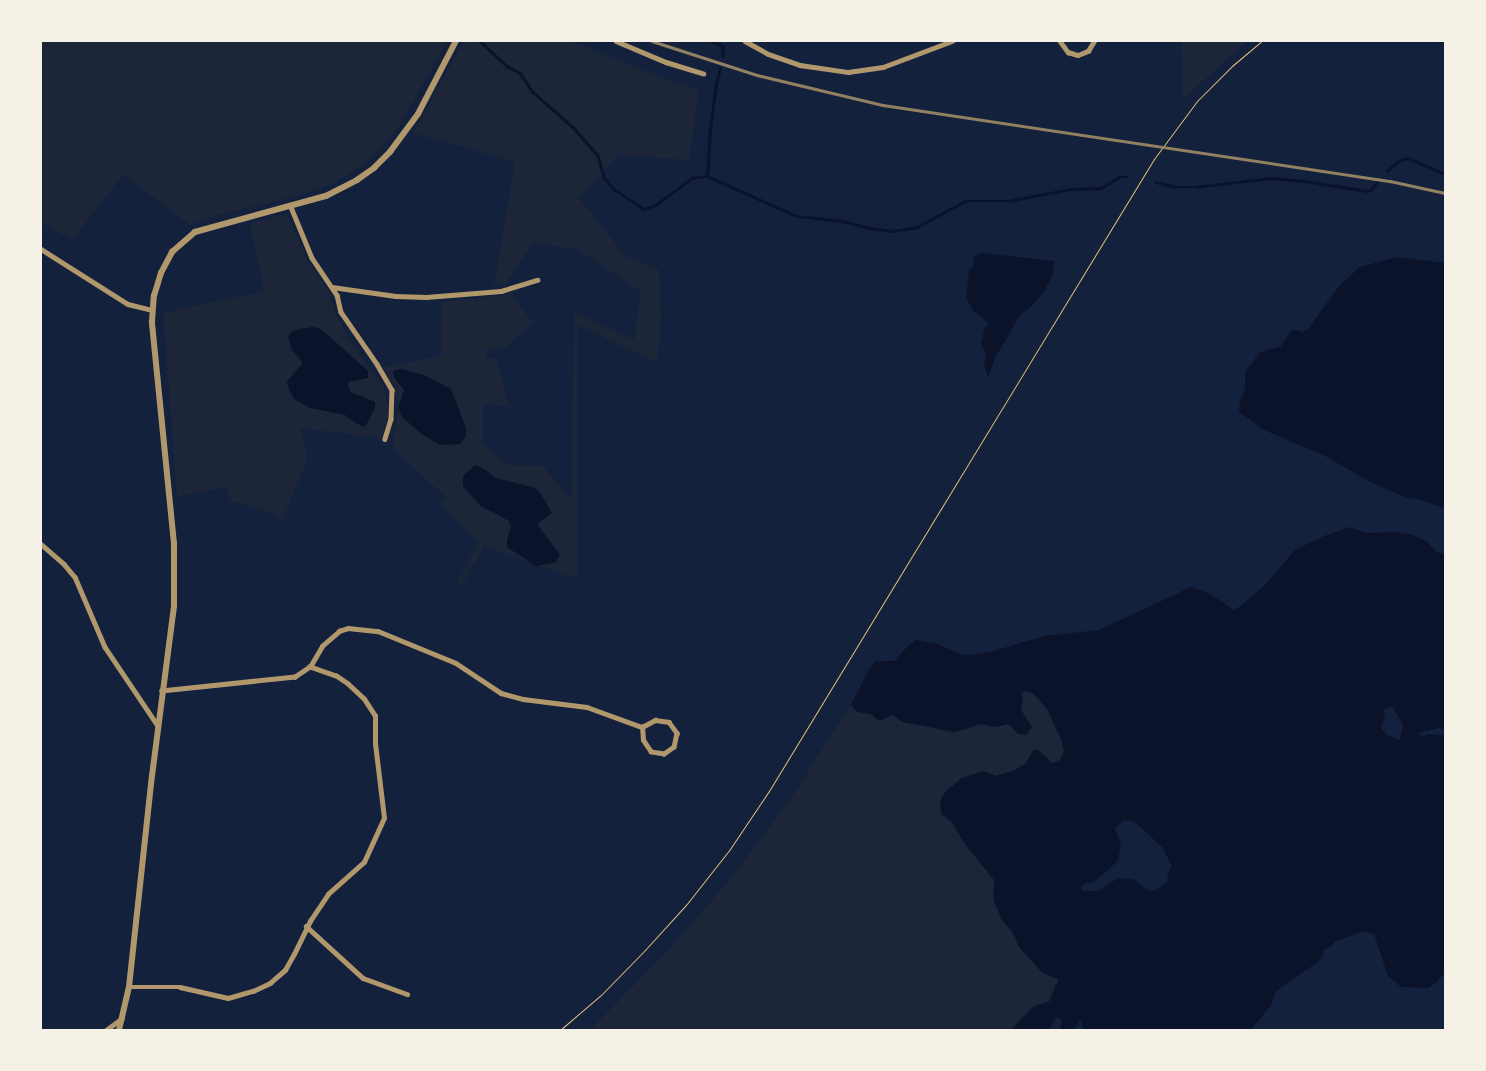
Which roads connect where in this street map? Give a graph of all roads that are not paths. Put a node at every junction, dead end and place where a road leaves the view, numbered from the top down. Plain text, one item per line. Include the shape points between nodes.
1 (456, 41) edge
2 (616, 41) edge
3 (745, 41) edge
4 (952, 41) edge
5 (1060, 41) edge
6 (1094, 41) edge
7 (703, 73) dead end
8 (291, 207) junction
9 (41, 248) edge
10 (537, 280) dead end
11 (332, 287) junction
12 (152, 310) junction
13 (385, 439) dead end
14 (41, 544) edge
15 (310, 667) junction
16 (162, 691) junction
17 (158, 726) junction
18 (642, 727) junction
19 (306, 926) junction
20 (129, 987) junction
21 (407, 994) dead end
22 (124, 1018) junction
23 (106, 1030) edge
24 (119, 1030) edge

1 - 8 street via 418,114 390,152 374,168 342,189
2 - 7 street
3 - 4 street via 768,54 800,65 848,72 883,67
5 - 6 street via 1068,52 1078,55 1088,52
8 - 11 street via 312,258
8 - 12 street via 205,228 187,237 166,261
9 - 12 street via 128,304
10 - 11 street via 501,291 426,297
11 - 13 street via 341,312 392,390 391,419
12 - 16 street via 174,544 173,625
14 - 17 street via 75,577 105,647
15 - 16 street via 295,678
15 - 18 street via 322,646 339,631 348,628 378,631 456,663 502,693 523,699 587,707
15 - 19 street via 348,684 364,699 375,716 384,818 364,862 328,894
16 - 17 street
17 - 20 street
18 - 18 street via 644,743 651,752 662,754 674,747 677,734 669,722 658,720
19 - 20 street via 285,970 253,991 228,998 180,987
19 - 21 street via 363,978
20 - 22 street
22 - 23 street
22 - 24 street

